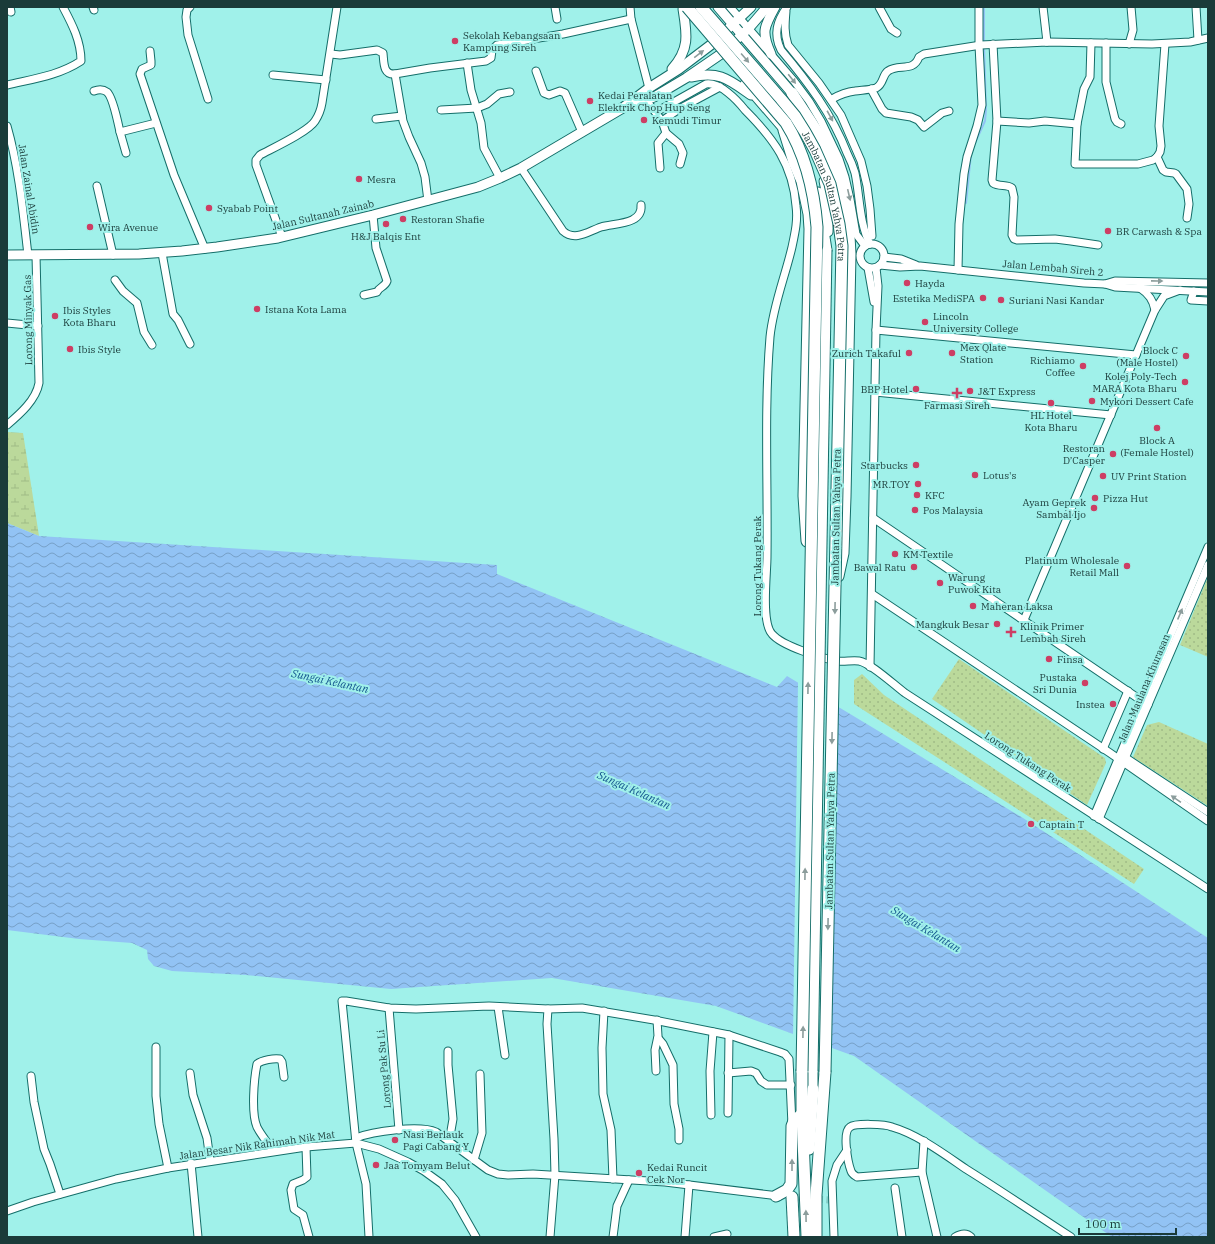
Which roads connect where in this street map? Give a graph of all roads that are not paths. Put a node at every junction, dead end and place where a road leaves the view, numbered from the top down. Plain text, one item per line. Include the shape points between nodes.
1 (63, 7) edge
2 (190, 7) edge
3 (338, 7) edge
4 (555, 7) edge
5 (630, 7) edge
6 (702, 7) edge
7 (708, 7) edge
8 (718, 7) edge
9 (730, 7) edge
10 (751, 7) edge
11 (767, 7) edge
12 (775, 7) edge
13 (879, 7) edge
14 (979, 7) edge
15 (1043, 7) edge
16 (1131, 7) edge
17 (1196, 7) edge
18 (684, 8) edge
19 (787, 8) edge
20 (557, 19) dead end
21 (631, 19) junction
22 (736, 21) junction
23 (778, 24) junction
24 (749, 28) junction
25 (784, 30) junction
26 (897, 34) dead end
27 (742, 35) junction
28 (1208, 38) edge
29 (1198, 40) junction
30 (1047, 42) junction
31 (1091, 43) junction
32 (1106, 43) junction
33 (712, 44) junction
34 (993, 44) junction
35 (1129, 44) junction
36 (1165, 44) junction
37 (980, 45) junction
38 (150, 51) dead end
39 (330, 54) junction
40 (721, 54) junction
41 (771, 54) junction
42 (467, 63) junction
43 (536, 71) dead end
44 (395, 74) junction
45 (273, 75) dead end
46 (665, 78) junction
47 (686, 78) junction
48 (326, 80) junction
49 (7, 85) edge
50 (720, 87) junction
51 (649, 88) junction
52 (871, 89) junction
53 (94, 91) dead end
54 (510, 92) dead end
55 (792, 93) junction
56 (208, 100) dead end
57 (646, 100) junction
58 (832, 100) junction
59 (760, 101) junction
60 (477, 108) junction
61 (621, 109) junction
62 (441, 110) dead end
63 (949, 111) dead end
64 (656, 112) junction
65 (402, 116) junction
66 (376, 119) dead end
67 (662, 121) junction
68 (997, 121) junction
69 (156, 123) junction
70 (1077, 124) junction
71 (1121, 124) dead end
72 (7, 126) edge
73 (784, 130) junction
74 (120, 132) junction
75 (582, 132) junction
76 (666, 133) junction
77 (126, 153) dead end
78 (1157, 157) junction
79 (680, 164) dead end
80 (521, 168) junction
81 (660, 168) dead end
82 (500, 178) junction
83 (97, 186) dead end
84 (428, 201) junction
85 (641, 205) dead end
86 (373, 216) junction
87 (1187, 218) dead end
88 (872, 236) dead end
89 (282, 237) junction
90 (868, 245) junction
91 (1098, 245) dead end
92 (205, 249) junction
93 (827, 250) junction
94 (162, 253) junction
95 (7, 255) edge
96 (32, 255) junction
97 (113, 255) junction
98 (884, 257) junction
99 (878, 266) junction
100 (920, 266) junction
101 (868, 268) junction
102 (958, 270) junction
103 (115, 280) dead end
104 (1208, 283) edge
105 (1104, 284) junction
106 (1138, 288) junction
107 (1180, 290) junction
108 (1194, 291) junction
109 (1208, 292) edge
110 (364, 295) dead end
111 (1208, 302) edge
112 (1155, 310) junction
113 (877, 314) junction
114 (7, 323) edge
115 (38, 326) junction
116 (876, 330) junction
117 (190, 344) dead end
118 (152, 345) dead end
119 (1136, 355) junction
120 (875, 392) junction
121 (1111, 415) junction
122 (7, 424) edge
123 (873, 518) junction
124 (1208, 547) edge
125 (1208, 565) edge
126 (810, 592) junction
127 (835, 592) junction
128 (872, 594) junction
129 (1024, 620) junction
130 (870, 667) junction
131 (1128, 691) junction
132 (1146, 703) junction
133 (1103, 749) junction
134 (1122, 759) junction
135 (1208, 812) edge
136 (1097, 818) junction
137 (1208, 821) edge
138 (1208, 889) edge
139 (498, 1007) junction
140 (389, 1008) junction
141 (548, 1009) junction
142 (604, 1011) junction
143 (657, 1020) junction
144 (713, 1032) junction
145 (729, 1035) junction
146 (658, 1038) junction
147 (156, 1047) dead end
148 (448, 1051) dead end
149 (505, 1055) dead end
150 (656, 1071) dead end
151 (808, 1071) junction
152 (190, 1073) dead end
153 (728, 1073) junction
154 (480, 1074) dead end
155 (31, 1076) dead end
156 (284, 1077) dead end
157 (791, 1085) junction
158 (813, 1089) joint
159 (728, 1113) dead end
160 (802, 1114) junction
161 (711, 1115) dead end
162 (792, 1126) junction
163 (399, 1130) junction
164 (679, 1140) dead end
165 (356, 1141) junction
166 (924, 1141) junction
167 (449, 1142) junction
168 (306, 1147) junction
169 (847, 1150) junction
170 (273, 1151) junction
171 (210, 1160) junction
172 (474, 1160) junction
173 (191, 1163) junction
174 (168, 1168) junction
175 (922, 1172) junction
176 (555, 1175) junction
177 (613, 1179) junction
178 (629, 1180) junction
179 (689, 1185) junction
180 (895, 1188) dead end
181 (60, 1194) junction
182 (776, 1196) junction
183 (802, 1196) junction
184 (816, 1209) junction
185 (7, 1211) edge
186 (727, 1234) dead end
187 (198, 1237) edge
188 (309, 1237) edge
189 (369, 1237) edge
190 (476, 1237) edge
191 (550, 1237) edge
192 (613, 1237) edge
193 (685, 1237) edge
194 (714, 1237) edge
195 (794, 1237) edge
196 (807, 1237) edge
197 (816, 1237) edge
198 (819, 1237) edge
199 (834, 1237) edge
200 (902, 1237) edge
201 (937, 1237) edge
202 (955, 1237) edge
203 (971, 1237) edge
204 (1071, 1237) edge

1 - 49 street via 75,28 81,61 45,77
2 - 56 street via 186,17 188,35
3 - 39 street
4 - 20 street
5 - 21 street
6 -> 127 highway, Jambatan Sultan Yahya Petra, bridge via 795,116 815,150 830,184 842,246
7 - 18 main road via 706,14 700,18 695,18
8 - 22 main road
9 - 22 street
10 - 22 main road
11 - 24 main road
12 - 41 main road via 764,32
13 - 26 street via 891,29
14 - 37 street
15 - 30 street
16 - 35 street via 1133,30
17 - 29 street
18 - 33 main road
18 - 46 main road via 686,44 678,63
18 - 126 highway, Jambatan Sultan Yahya Petra, bridge via 786,123 803,156 812,185 817,227
19 - 23 street
19 - 25 street
21 - 42 street via 497,45 492,50 489,60
21 - 51 street
22 - 24 street
22 - 27 main road
22 - 33 main road
23 - 25 street
23 -> 90 street via 776,31 781,50 816,94 842,140 854,172
24 - 27 main road
24 - 41 street
25 - 58 street via 793,52
27 - 40 main road
27 - 55 main road
28 - 29 street
29 - 36 street
30 - 31 street
30 - 34 street
31 - 32 street
31 - 70 street via 1090,77 1084,89
32 - 35 street
32 - 71 street via 1106,82 1115,119
33 - 40 main road
46 -> 33 main road
34 - 37 street
34 - 68 street
35 - 36 street
36 - 78 street via 1159,126 1161,146
37 - 52 street via 924,54 914,65 887,71 882,83
37 - 102 street via 982,105 964,174
38 - 69 street via 151,64 140,72
39 - 44 street via 377,50 383,53 387,73
39 - 48 street
40 - 47 main road
40 - 59 main road
41 -> 90 street via 809,101 830,139 845,177 856,234
42 - 44 street
42 - 60 street
43 - 75 street via 544,93 565,93
44 - 65 street
45 - 48 street
46 - 51 main road
47 - 57 main road
47 - 59 main road via 710,74 718,76
48 - 89 street via 322,103 315,121 256,160
50 - 64 street via 706,84
50 - 67 street
50 - 130 street, Lorong Tukang Perak via 752,116 779,151 790,172 796,206 796,225 770,338 766,427 765,616 772,634 795,649 838,661 860,661
51 - 61 main road
52 - 58 street via 844,94
52 - 63 street via 882,110 918,120 924,127 942,113
53 - 74 street via 105,91 110,96
54 - 60 street via 499,94
55 - 93 main road via 816,148 823,174 829,223
55 - 127 highway, bridge via 823,142 839,184 849,242 844,529 843,553
57 - 61 main road
57 - 64 street
58 - 88 street via 861,160 867,186
59 - 73 main road
60 - 62 street
60 - 82 street via 484,148
61 - 75 main road, Jalan Sultanah Zainab
64 - 67 street
65 - 66 street
65 - 84 street via 421,163
67 - 76 street
68 - 70 street
68 - 91 street via 992,180 996,185 1012,188 1013,238 1055,239
69 - 74 street
69 - 92 street via 174,175
70 - 78 street via 1076,164 1138,164
72 - 96 street, Jalan Zainal Abidin
73 - 93 main road via 800,147 810,166 817,190
73 - 126 highway, bridge via 802,180 810,229 804,496
74 - 77 street
75 - 80 main road, Jalan Sultanah Zainab
76 - 79 street via 679,145 683,154
76 - 81 street via 658,141
78 - 87 street via 1163,170 1176,174 1187,188 1190,204
80 - 82 main road, Jalan Sultanah Zainab
80 - 85 street via 567,235 578,235 603,226 628,222 640,214
82 - 84 main road, Jalan Sultanah Zainab
83 - 97 street
84 - 86 main road, Jalan Sultanah Zainab
86 - 89 main road, Jalan Sultanah Zainab
86 - 110 street via 376,248 387,281 377,292
89 - 92 main road, Jalan Sultanah Zainab
90 - 98 street via 880,247
90 - 101 street via 860,252 860,260
92 - 94 main road, Jalan Sultanah Zainab
93 - 151 main road, Jambatan Sultan Yahya Petra, bridge
94 - 97 main road, Jalan Sultanah Zainab
94 - 117 street via 173,314
95 - 96 main road, Jalan Sultanah Zainab
96 - 97 main road, Jalan Sultanah Zainab
96 - 115 street, Lorong Minyak Gas
98 - 99 street
98 - 100 street
99 - 100 street
99 - 101 street
99 - 113 street
100 - 102 street, Jalan Lembah Sireh 2
101 - 113 street
102 - 105 street, Jalan Lembah Sireh 2
103 - 118 street via 136,303 144,332
105 -> 104 street, Jalan Lembah Sireh 2 via 1115,281
105 - 106 street
106 - 107 street
106 - 112 street via 1148,294
107 - 108 street
107 - 112 street via 1164,296
108 - 109 street
108 - 111 street via 1191,300
112 - 119 street
113 - 116 street
114 - 115 street
115 - 122 street, Lorong Minyak Gas via 38,391
116 - 119 street
116 - 120 street
119 - 121 street
120 - 121 street
120 - 123 street
121 - 129 street
123 - 128 street
123 - 129 street
132 -> 124 street, Jalan Maulana Khurasan
125 - 132 street, Jalan Maulana Khurasan
151 -> 126 highway, Jambatan Sultan Yahya Petra, bridge
127 -> 183 highway, Jambatan Sultan Yahya Petra, bridge via 825,1072 819,1162
128 - 130 street
128 - 133 street
129 - 131 street
130 - 136 street, Lorong Tukang Perak via 905,693
131 - 132 street
131 - 133 street
132 - 134 street, Jalan Maulana Khurasan
133 - 134 street
134 - 135 street
134 - 136 street, Jalan Maulana Khurasan
137 -> 134 street
136 - 138 street, Lorong Tukang Perak
139 - 140 street
139 - 141 street
139 - 149 street
140 - 163 street, Lorong Pak Su Li
140 - 165 street via 342,1001
141 - 142 street via 582,1008
141 - 176 street
142 - 143 street
142 - 177 street via 603,1094 612,1130
143 - 144 street
143 - 146 street
144 - 145 street
144 - 161 street via 710,1071
145 - 153 street
145 - 157 street via 785,1054 790,1063
146 - 150 street via 655,1050
146 - 164 street via 673,1065 674,1104
147 - 174 street via 156,1095
148 - 167 street via 453,1118
151 - 158 main road, Jambatan Sultan Yahya Petra
151 - 160 highway
152 - 171 street via 193,1095 206,1136
153 - 157 street via 751,1071 767,1085
153 - 159 street
154 - 172 street via 482,1133
155 - 181 street via 42,1144
156 - 170 street via 280,1059 261,1061 257,1064 254,1116 257,1127
157 - 162 street
158 - 183 highway via 808,1173
160 - 162 highway
160 - 183 highway
182 -> 162 highway via 787,1190 791,1184
163 - 165 street via 362,1136
163 - 167 street via 430,1129
165 - 168 street, Jalan Besar Nik Rahimah Nik Mat
165 - 189 street via 365,1177
165 - 190 street, Jalan Besar Nik Rahimah Nik Mat via 392,1154 442,1184 455,1200
166 - 169 street via 893,1127 855,1125 846,1130
166 - 175 street
166 - 204 street
167 - 172 street
168 - 170 street, Jalan Besar Nik Rahimah Nik Mat
168 - 188 street via 307,1176 293,1184 291,1190 294,1209 303,1215
169 - 175 street via 851,1171 857,1177
169 - 199 street via 837,1165 832,1181 830,1200
170 - 171 street, Jalan Besar Nik Rahimah Nik Mat
171 - 173 street, Jalan Besar Nik Rahimah Nik Mat
172 - 176 street via 488,1170 508,1176
173 - 174 street, Jalan Besar Nik Rahimah Nik Mat
173 - 187 street
174 - 181 street, Jalan Besar Nik Rahimah Nik Mat
175 - 201 street
176 - 177 street
176 - 191 street
177 - 178 street
178 - 179 street
178 - 192 street via 617,1206
179 - 182 street
179 - 193 street
180 - 200 street
181 - 185 street, Jalan Besar Nik Rahimah Nik Mat
182 - 183 street
183 - 184 highway
183 - 195 highway via 793,1222
196 -> 183 highway
184 - 197 highway
184 - 198 highway
186 - 194 street
202 - 203 street via 960,1234

